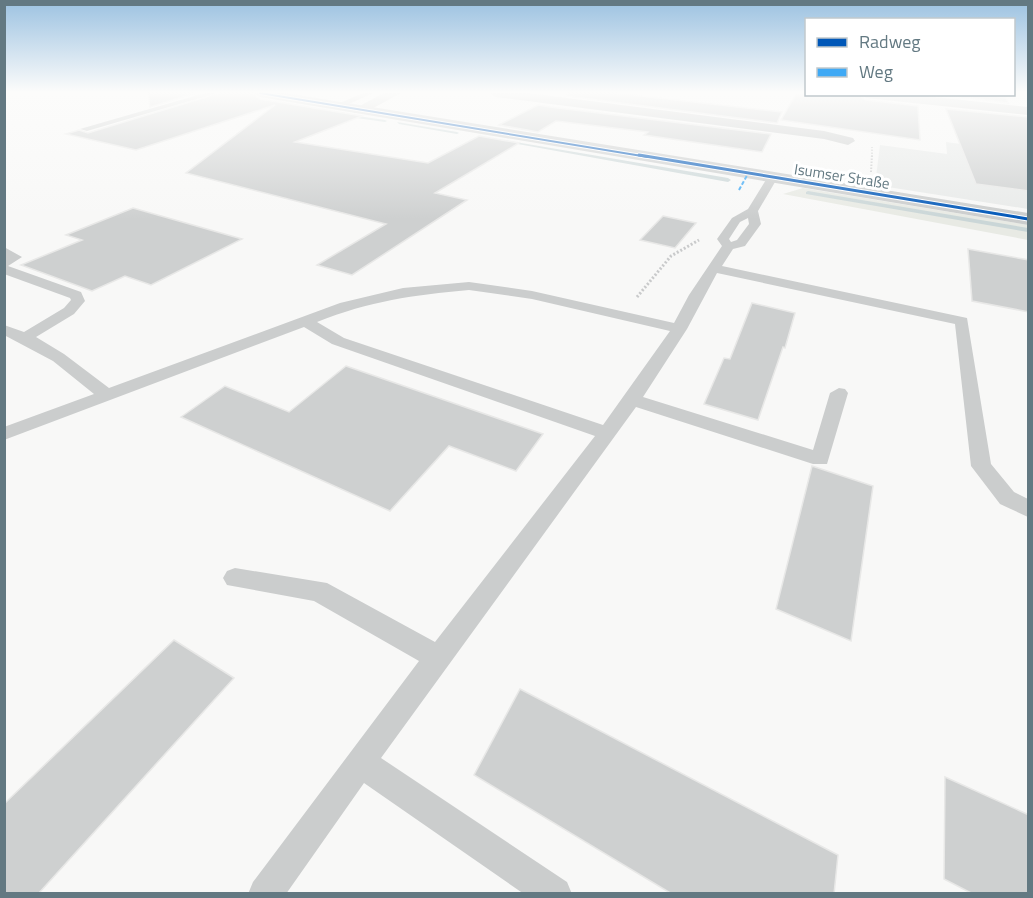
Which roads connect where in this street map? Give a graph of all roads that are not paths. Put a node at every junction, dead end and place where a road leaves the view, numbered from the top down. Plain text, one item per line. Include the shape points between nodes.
1 (538, 135) edge
2 (823, 135) edge
3 (848, 141) road end
4 (773, 177) junction
5 (757, 210) junction
6 (1029, 219) edge
7 (728, 246) junction
8 (4, 251) edge
9 (4, 262) edge
10 (714, 268) junction
11 (4, 269) edge
12 (306, 321) junction
13 (4, 329) edge
14 (679, 329) junction
15 (26, 337) junction
16 (839, 393) dead end
17 (106, 395) junction
18 (632, 400) junction
19 (606, 433) junction
20 (4, 434) edge
21 (1029, 509) edge
22 (235, 578) dead end
23 (439, 658) junction
24 (360, 762) junction
25 (265, 894) edge
26 (555, 894) edge

1 - 4 street, Isumser Straße
2 - 3 street
4 - 5 lane
4 - 6 street, Isumser Straße
5 - 7 lane via 755,224 741,243
5 - 7 lane via 736,220 723,239
7 - 10 lane
8 - 9 lane via 16,257
10 - 14 lane
10 - 21 lane via 962,321 981,466 1007,498
11 - 15 lane via 76,295 78,301 69,311
12 - 14 lane via 376,298 469,286 532,294
12 - 17 lane
12 - 19 lane via 338,340
13 - 15 lane
14 - 18 lane
15 - 17 lane via 76,369
16 - 18 lane via 820,459
17 - 20 lane
18 - 19 lane
19 - 23 lane
22 - 23 lane via 318,591
23 - 24 lane
24 - 25 lane
24 - 26 lane

